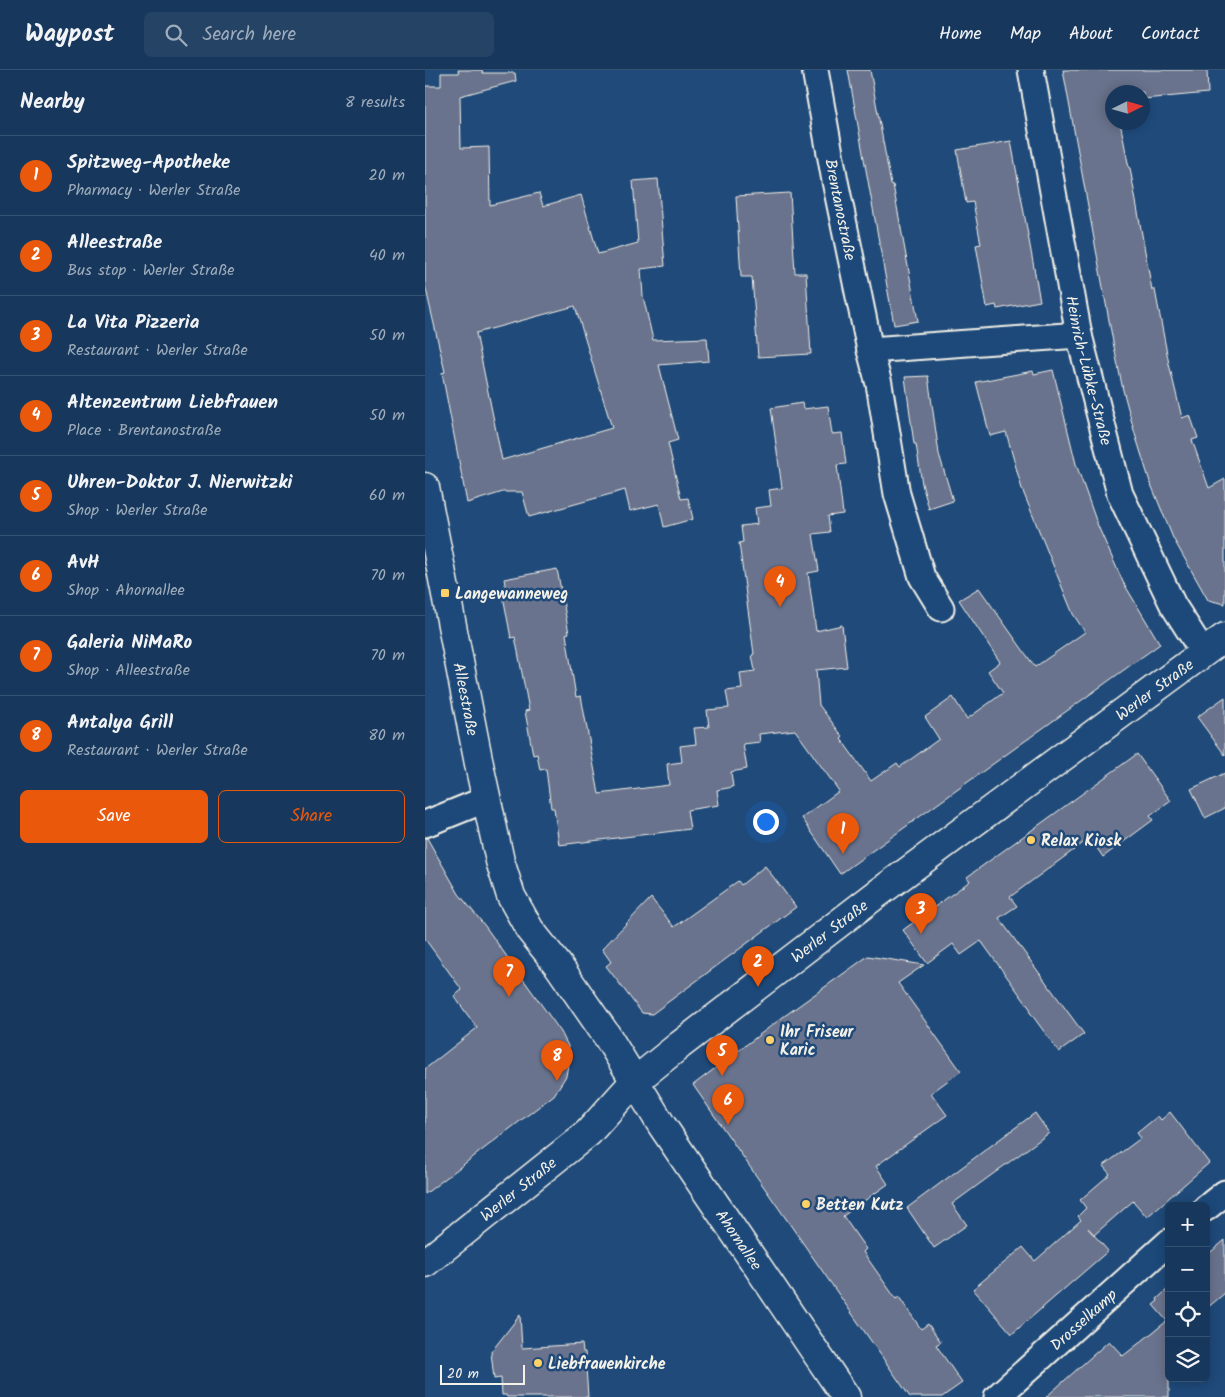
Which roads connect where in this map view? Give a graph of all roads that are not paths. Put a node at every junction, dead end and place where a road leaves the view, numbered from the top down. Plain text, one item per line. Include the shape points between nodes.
1 (815, 70) edge
2 (1031, 70) edge
3 (1079, 335) junction
4 (870, 350) junction
5 (425, 487) edge
6 (941, 608) dead end
7 (1214, 644) edge
8 (487, 799) junction
9 (425, 824) edge
10 (634, 1082) junction
11 (1225, 1193) edge
12 (1210, 1205) edge
13 (1165, 1246) edge
14 (425, 1262) edge
15 (846, 1397) edge
16 (997, 1397) edge

1 - 4 street, Brentanostraße
2 - 3 street, Heinrich-Lübke-Straße
3 - 4 street
3 - 7 street, Heinrich-Lübke-Straße via 1121,494 1173,605
4 - 6 street, Brentanostraße via 879,384 897,494 922,577
5 - 8 main road, Alleestraße
7 - 10 main road, Werler Straße via 877,894
8 - 9 street
8 - 10 main road, Alleestraße via 499,861 511,896 530,930 607,1036
10 - 14 main road, Werler Straße via 587,1133
10 - 15 main road, Ahornallee
11 - 12 street
13 - 16 street, Drosselkamp

